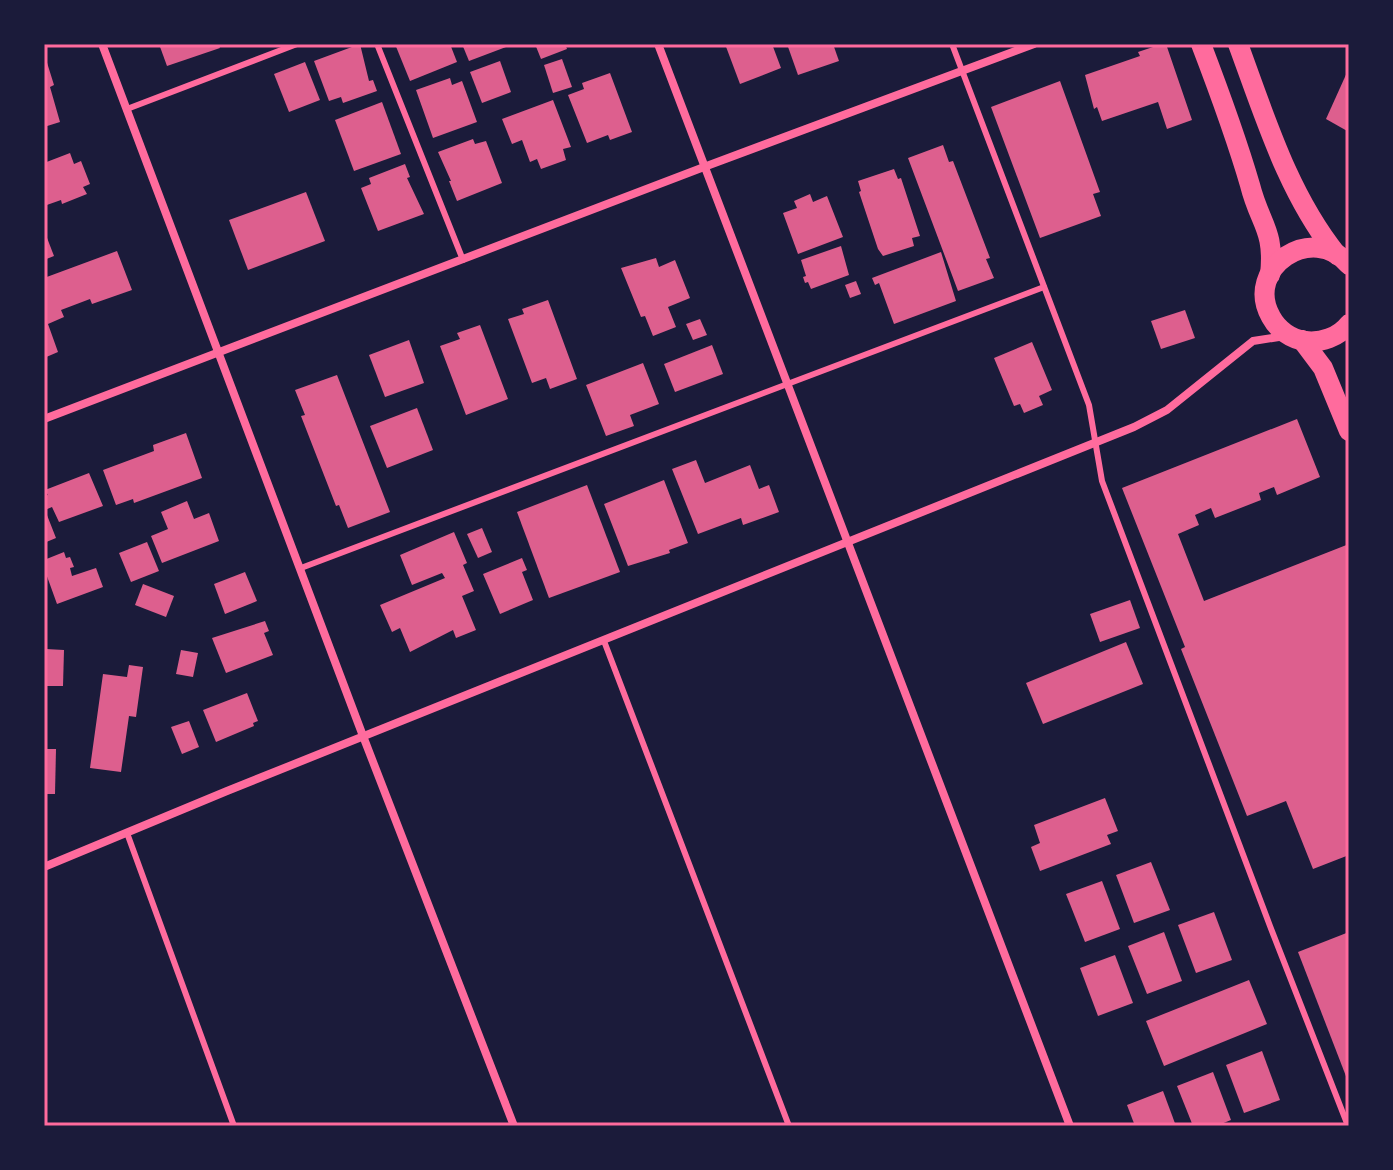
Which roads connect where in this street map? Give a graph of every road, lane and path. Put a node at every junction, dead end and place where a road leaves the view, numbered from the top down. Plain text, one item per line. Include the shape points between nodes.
1 (102, 44) edge
2 (297, 44) edge
3 (377, 44) edge
4 (658, 44) edge
5 (952, 44) edge
6 (1034, 44) edge
7 (1201, 44) edge
8 (1238, 44) edge
9 (962, 71) junction
10 (127, 109) junction
11 (704, 167) junction
12 (463, 260) junction
13 (1343, 260) edge
14 (1270, 275) junction
15 (1044, 287) junction
16 (1349, 324) edge
17 (1296, 338) junction
18 (220, 352) junction
19 (786, 383) junction
20 (44, 419) edge
21 (1349, 431) edge
22 (1097, 443) junction
23 (849, 542) junction
24 (301, 568) junction
25 (604, 641) junction
26 (363, 736) junction
27 (127, 833) junction
28 (44, 867) edge
29 (234, 1126) edge
30 (514, 1126) edge
31 (789, 1126) edge
32 (1070, 1126) edge
33 (1348, 1126) edge

1 - 10 street
2 - 10 lane
3 - 12 lane
4 - 11 street
5 - 9 lane
6 - 9 street
7 - 14 main road via 1271,237
8 - 13 main road via 1298,197
9 - 11 street
9 - 15 lane
10 - 18 street
11 - 12 street
11 - 19 street
12 - 18 street
13 - 14 main road via 1315,247 1300,248 1286,255
14 - 17 main road via 1264,295 1267,310 1275,324
15 - 19 lane
15 - 22 lane via 1089,405
16 - 17 main road via 1317,341
17 - 21 main road via 1323,368
17 - 22 street via 1253,341 1167,410
18 - 20 street
18 - 24 street
19 - 23 street
19 - 24 lane
22 - 23 street
22 - 33 lane via 1102,481
23 - 25 street
23 - 32 street
24 - 26 street
25 - 26 street
25 - 31 lane
26 - 27 street
26 - 30 street
27 - 28 street
27 - 29 lane

